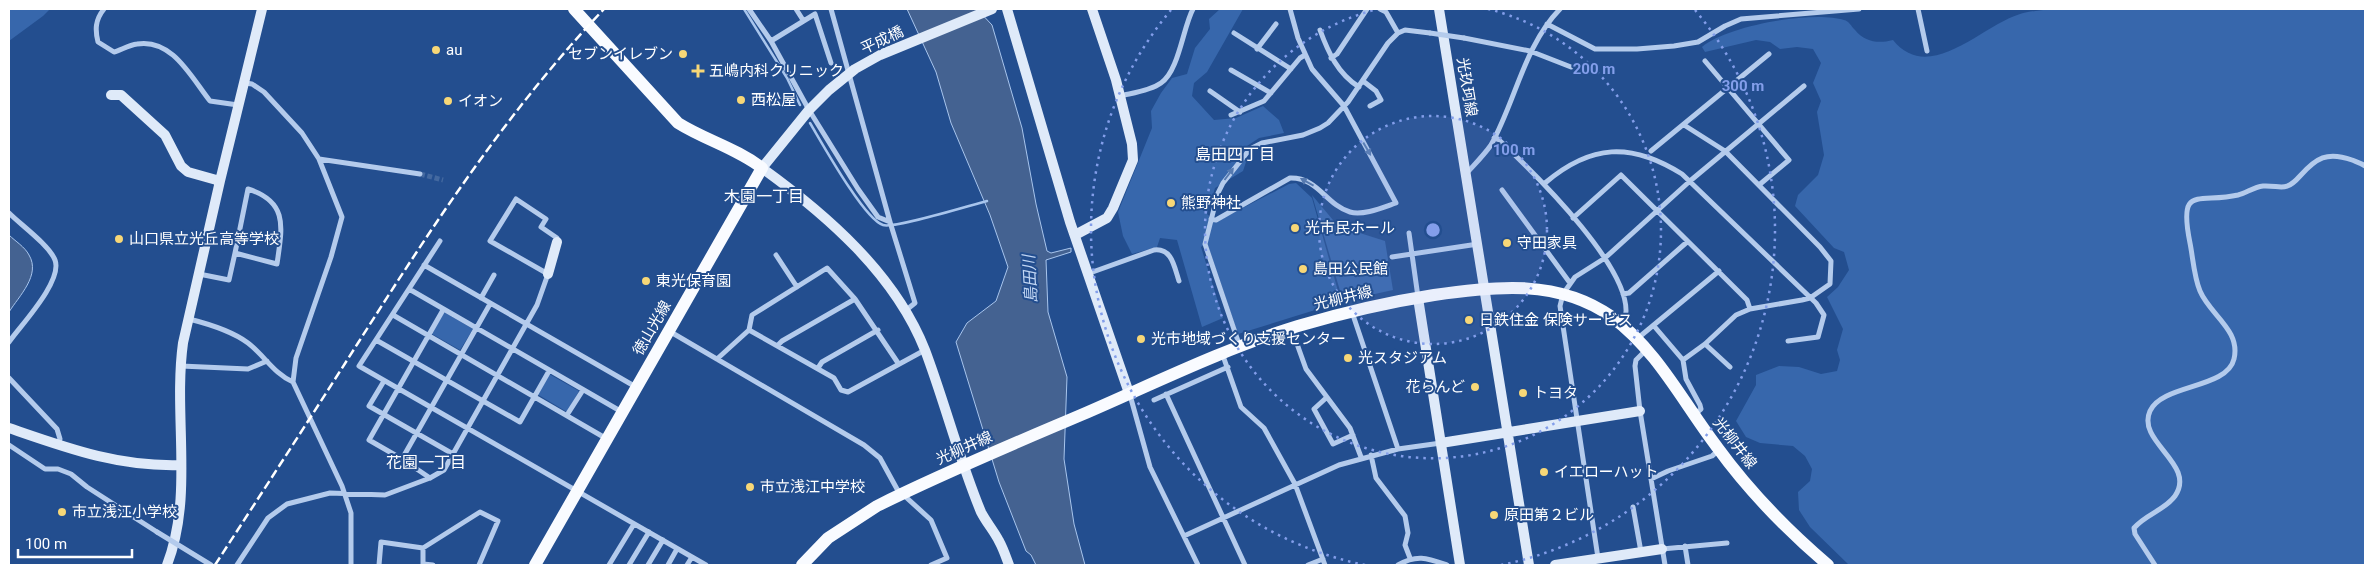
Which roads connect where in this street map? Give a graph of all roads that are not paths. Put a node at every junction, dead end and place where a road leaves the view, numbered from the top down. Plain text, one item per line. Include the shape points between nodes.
1 (104, 9) edge
2 (262, 9) edge
3 (574, 9) edge
4 (750, 9) edge
5 (796, 9) edge
6 (831, 9) edge
7 (992, 9) edge
8 (1007, 9) edge
9 (1092, 9) edge
10 (1193, 9) edge
11 (1290, 9) edge
12 (1367, 9) edge
13 (1380, 9) edge
14 (1439, 9) edge
15 (1560, 9) edge
16 (1859, 9) edge
17 (1918, 9) edge
18 (803, 20) junction
19 (1276, 24) dead end
20 (1547, 24) junction
21 (1320, 30) dead end
22 (1234, 33) dead end
23 (1398, 33) junction
24 (772, 41) junction
25 (1257, 50) junction
26 (1926, 51) dead end
27 (1530, 52) junction
28 (1769, 54) dead end
29 (1305, 55) junction
30 (1331, 58) junction
31 (1705, 61) dead end
32 (831, 63) dead end
33 (1571, 67) dead end
34 (1291, 69) junction
35 (1231, 70) dead end
36 (852, 71) junction
37 (1363, 81) junction
38 (245, 83) junction
39 (1804, 86) dead end
40 (1359, 87) junction
41 (1728, 87) junction
42 (1210, 91) dead end
43 (1271, 93) junction
44 (111, 95) dead end
45 (1120, 96) junction
46 (239, 106) junction
47 (1344, 106) junction
48 (1370, 106) dead end
49 (809, 110) junction
50 (1240, 112) junction
51 (1231, 115) dead end
52 (1759, 123) junction
53 (1684, 125) junction
54 (1494, 138) junction
55 (1651, 151) dead end
56 (1726, 151) junction
57 (319, 159) junction
58 (2365, 166) edge
59 (762, 168) junction
60 (420, 174) tunnel mouth
61 (1466, 174) junction
62 (220, 181) junction
63 (1690, 181) junction
64 (1545, 183) junction
65 (1759, 185) junction
66 (1502, 190) dead end
67 (1657, 210) junction
68 (9, 213) edge
69 (1573, 218) junction
70 (1211, 219) junction
71 (890, 222) junction
72 (1409, 233) dead end
73 (1075, 235) junction
74 (440, 242) dead end
75 (557, 242) joint
76 (1687, 242) junction
77 (1478, 244) junction
78 (235, 253) junction
79 (1412, 254) junction
80 (776, 255) dead end
81 (1392, 257) dead end
82 (1605, 258) junction
83 (424, 265) junction
84 (1719, 272) junction
85 (200, 274) junction
86 (548, 274) junction
87 (1087, 274) junction
88 (494, 275) dead end
89 (1179, 281) dead end
90 (797, 287) junction
91 (1486, 288) junction
92 (1566, 288) junction
93 (409, 289) junction
94 (1623, 294) junction
95 (481, 298) junction
96 (1418, 298) junction
97 (1810, 298) junction
98 (855, 299) junction
99 (490, 304) junction
100 (1750, 309) junction
101 (443, 310) junction
102 (904, 311) junction
103 (1352, 312) junction
104 (393, 315) junction
105 (189, 319) junction
106 (526, 323) junction
107 (1622, 326) junction
108 (1654, 326) junction
109 (1292, 328) junction
110 (477, 329) junction
111 (749, 330) junction
112 (878, 330) junction
113 (669, 332) junction
114 (428, 336) junction
115 (1637, 339) junction
116 (376, 340) junction
117 (1788, 341) dead end
118 (9, 342) edge
119 (1705, 344) junction
120 (778, 345) junction
121 (1240, 347) junction
122 (512, 348) junction
123 (924, 350) junction
124 (1646, 350) junction
125 (1222, 353) junction
126 (461, 354) junction
127 (718, 359) junction
128 (1683, 360) junction
129 (414, 361) junction
130 (267, 362) junction
131 (898, 364) junction
132 (180, 366) junction
133 (1228, 367) junction
134 (1730, 367) dead end
135 (818, 368) junction
136 (549, 370) junction
137 (496, 374) junction
138 (9, 378) edge
139 (384, 381) junction
140 (446, 381) junction
141 (293, 382) junction
142 (636, 387) junction
143 (398, 389) junction
144 (582, 390) junction
145 (1166, 394) junction
146 (534, 396) junction
147 (1124, 396) junction
148 (1326, 398) junction
149 (1154, 400) dead end
150 (481, 401) junction
151 (432, 408) junction
152 (1640, 411) junction
153 (622, 412) junction
154 (384, 415) junction
155 (567, 415) junction
156 (1693, 416) junction
157 (1578, 422) junction
158 (9, 428) edge
159 (466, 428) junction
160 (1508, 433) junction
161 (417, 434) junction
162 (1353, 435) junction
163 (607, 439) junction
164 (1441, 443) junction
165 (9, 445) edge
166 (58, 445) junction
167 (1398, 449) junction
168 (1719, 450) junction
169 (453, 454) junction
170 (1370, 455) junction
171 (1361, 457) junction
172 (402, 459) junction
173 (970, 463) junction
174 (180, 465) junction
175 (430, 478) junction
176 (1651, 479) junction
177 (1295, 484) junction
178 (577, 491) junction
179 (345, 492) junction
180 (902, 494) junction
181 (1633, 508) dead end
182 (1222, 517) junction
183 (634, 524) junction
184 (649, 532) junction
185 (1184, 536) junction
186 (663, 540) junction
187 (1727, 543) dead end
188 (1685, 546) junction
189 (424, 548) junction
190 (677, 549) junction
191 (1662, 549) junction
192 (1642, 552) junction
193 (692, 557) junction
194 (1410, 558) junction
195 (1323, 559) junction
196 (1599, 562) edge
197 (167, 565) edge
198 (211, 565) edge
199 (237, 565) edge
200 (351, 565) edge
201 (379, 565) edge
202 (433, 565) edge
203 (479, 565) edge
204 (535, 565) edge
205 (609, 565) edge
206 (629, 565) edge
207 (648, 565) edge
208 (668, 565) edge
209 (687, 565) edge
210 (706, 565) edge
211 (802, 565) edge
212 (931, 565) edge
213 (1009, 565) edge
214 (1198, 565) edge
215 (1245, 565) edge
216 (1308, 565) edge
217 (1325, 565) edge
218 (1398, 565) edge
219 (1447, 565) edge
220 (1460, 565) edge
221 (1529, 565) edge
222 (1555, 565) edge
223 (1665, 565) edge
224 (1688, 565) edge
225 (1828, 565) edge
226 (2155, 565) edge

1 - 46 street via 95,31 98,42 114,52 136,44 157,44 175,56 210,101
2 - 38 street
3 - 59 main road via 678,123 738,152
4 - 24 street
5 - 18 street
6 - 36 street
7 - 36 street, 平成橋
8 - 73 street
9 - 45 street
10 - 45 street via 1178,55 1166,78 1156,86
11 - 29 street
12 - 30 street
13 - 23 street via 1386,12
14 - 61 street, 光玖珂線
15 - 20 street
16 - 20 street via 1741,19 1698,42 1650,48 1595,50
17 - 26 street
18 - 24 street
18 - 32 street via 815,14
19 - 25 street
20 - 27 street
21 - 30 street
22 - 25 street
23 - 27 street, bridge via 1404,30 1430,33
23 - 37 street
24 - 49 street
25 - 34 street
27 - 33 street
27 - 54 street
28 - 41 street
29 - 34 street
29 - 47 street via 1323,85
30 - 40 street
31 - 41 street
34 - 43 street
35 - 43 street
36 - 49 street, 平成橋
36 - 71 street
37 - 40 street
37 - 48 street via 1376,91 1381,100
38 - 46 street
38 - 57 street via 264,92 294,123
39 - 52 street
40 - 47 street
41 - 52 street
41 - 53 street
42 - 50 street
43 - 50 street via 1259,105
44 - 62 street via 121,95 165,135 181,166 188,172
45 - 73 street via 1133,160 1107,218
46 - 62 street
70 -> 47 street via 1223,183 1250,149 1320,128
47 -> 70 street via 1396,203 1350,213 1310,182 1290,178 1216,220
49 - 59 street, 平成橋
49 - 71 street via 878,217
50 - 51 street
52 - 56 street
52 - 65 street via 1789,160
53 - 55 street
53 - 56 street
54 - 61 street
54 - 64 street
56 - 63 street
56 - 65 street
57 - 60 street
57 - 141 street via 342,216 296,358
58 - 226 street via 2328,155 2293,184 2283,188 2260,186 2238,195 2203,197 2191,202 2186,210 2199,288 2205,302 2230,331 2234,359 2230,368 2218,376 2164,398 2149,412 2148,423 2153,436 2179,475 2176,494 2167,505 2134,528
59 - 102 street via 822,216 860,252 887,284
59 - 113 main road, 徳山光線
61 - 77 street, 光玖珂線
62 - 85 street
63 - 64 street via 1662,161 1620,151 1596,152
63 - 67 street
63 - 97 street
64 - 69 street
65 - 97 street via 1831,261 1830,284
66 - 92 street
67 - 69 street via 1621,174
67 - 76 street
67 - 82 street
68 - 118 street via 50,252 57,267 53,282
69 - 82 street
70 - 121 street via 1206,235 1206,252
71 - 102 street via 915,303
72 - 79 street
73 - 87 street
74 - 83 street
75 - 86 street
75 - 86 street via 557,238 541,227 546,219 516,199 490,241
76 - 84 street
76 - 94 street via 1629,293
77 - 79 street
77 - 91 street, 光玖珂線
78 - 78 street via 248,189 265,194 275,206 282,226 277,264
78 - 85 street via 229,280
79 - 81 street
79 - 96 street
80 - 90 street
82 - 92 street
82 - 94 street via 1620,282
83 - 93 street
83 - 95 street
84 - 100 street via 1748,300
84 - 108 street
85 - 105 street
86 - 106 street via 537,305
87 - 89 street via 1162,249 1168,252
87 - 147 street via 1109,330
88 - 95 street
90 - 98 street via 827,268
90 - 111 street via 752,315
91 - 92 main road, 光柳井線
91 - 96 main road, 光柳井線
91 - 160 street, 光玖珂線
92 - 107 main road, 光柳井線
92 - 157 street via 1560,306
93 - 101 street
93 - 104 street
94 - 107 street via 1627,317
95 - 99 street
96 - 103 main road, 光柳井線
96 - 164 street
97 - 100 street
97 - 117 street via 1824,315 1818,337
98 - 112 street
98 - 120 street
99 - 106 street
99 - 110 street
100 - 119 street via 1736,315
101 - 110 street
101 - 114 street
102 - 123 street
103 - 109 main road, 光柳井線
103 - 167 street
104 - 114 street
104 - 116 street
105 - 130 street via 232,334
105 - 132 street
106 - 122 street
106 - 142 street
107 - 115 main road, 光柳井線
108 - 115 street
108 - 128 street
109 - 121 main road, 光柳井線
109 - 148 street via 1306,369
110 - 122 street
110 - 126 street
111 - 120 street
111 - 127 street
112 - 131 street
112 - 135 street via 822,362
113 - 127 street
113 - 142 main road, 徳山光線
114 - 126 street
114 - 129 street
115 - 124 main road, 光柳井線
116 - 129 street
116 - 139 street via 359,366
119 - 128 street
119 - 134 street
120 - 135 street
121 - 125 main road, 光柳井線
122 - 136 street
122 - 137 street
123 - 131 street
123 - 173 street
124 - 152 street via 1636,360 1635,366
124 - 156 main road, 光柳井線
125 - 133 street
125 - 147 main road, 光柳井線
126 - 137 street
126 - 140 street
127 - 180 street via 864,445 880,458
128 - 156 street via 1686,379 1700,405
129 - 140 street
129 - 143 street
130 - 132 street via 248,369
130 - 141 street
131 - 135 street via 848,392 841,390 834,378
132 - 174 street
133 - 145 street
133 - 177 street via 1242,407 1264,428
136 - 144 street
136 - 146 street
137 - 146 street
137 - 150 street
138 - 166 street via 56,429 60,439
139 - 143 street
139 - 154 street via 369,406
140 - 150 street
140 - 151 street
141 - 179 street
142 - 153 main road, 徳山光線
143 - 151 street
143 - 154 street
144 - 153 street
144 - 155 street
145 - 149 street
145 - 182 street
146 - 150 street via 520,422
146 - 155 street
147 - 173 main road, 光柳井線
147 - 185 street via 1150,468
148 - 162 street
148 - 162 street via 1314,409 1334,444
150 - 159 street
151 - 159 street
151 - 161 street
152 - 157 street
152 - 176 street
153 - 163 main road, 徳山光線
154 - 161 street
154 - 172 street via 369,440
155 - 163 street
156 - 168 main road, 光柳井線
157 - 160 street
157 - 196 street
158 - 166 street
159 - 169 street
159 - 178 street
160 - 164 street
160 - 221 street, 光玖珂線
161 - 169 street
161 - 172 street
162 - 171 street
163 - 178 main road, 徳山光線
164 - 167 street
164 - 220 street
165 - 198 street, bridge via 45,469 71,474
166 - 174 street via 130,464
167 - 170 street
168 - 176 street via 1712,456
168 - 225 main road, 光柳井線 via 1767,508
169 - 175 street via 444,470
170 - 171 street
170 - 194 street via 1376,478 1405,516 1408,532 1405,545
171 - 177 street
172 - 175 street
173 - 180 main road, 光柳井線
173 - 213 street via 982,513 999,540
174 - 197 street via 178,525
175 - 179 street via 385,494
176 - 191 street
177 - 182 street
177 - 195 street
178 - 183 street
178 - 204 main road, 徳山光線
179 - 199 street via 305,498 275,510
179 - 200 street via 351,513
180 - 211 main road, 光柳井線 via 852,520 828,538
180 - 212 street via 926,513 936,530 947,558
181 - 192 street
182 - 185 street
182 - 215 street
183 - 184 street
183 - 205 street
184 - 186 street
184 - 206 street
185 - 214 street
186 - 190 street
186 - 207 street
187 - 188 street
188 - 191 street
188 - 224 street
189 - 201 street via 381,542
189 - 202 street via 423,564
189 - 203 street via 480,512 498,521
190 - 193 street
190 - 208 street
191 - 192 street
191 - 223 street
192 - 196 street
193 - 209 street
193 - 210 street
194 - 218 street
194 - 219 street
195 - 216 street
195 - 217 street
196 - 222 street

